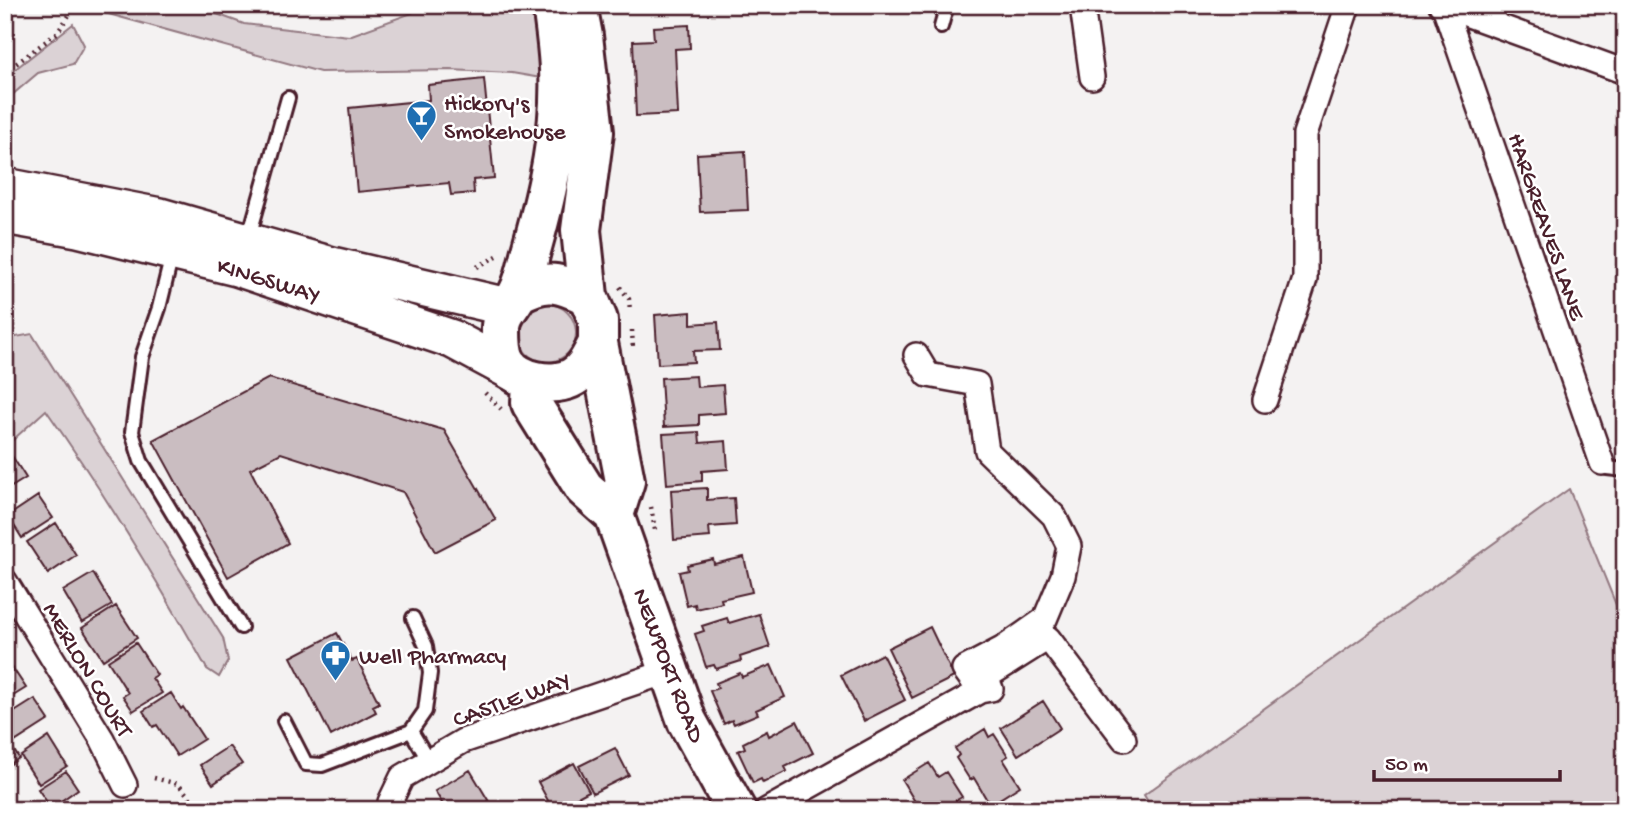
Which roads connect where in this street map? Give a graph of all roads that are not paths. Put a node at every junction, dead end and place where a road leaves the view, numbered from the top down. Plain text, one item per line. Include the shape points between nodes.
1 (552, 5) edge
2 (578, 5) edge
3 (947, 5) edge
4 (1088, 5) edge
5 (1348, 5) edge
6 (1443, 6) edge
7 (1499, 15) edge
8 (941, 27) dead end
9 (1625, 72) edge
10 (1092, 77) dead end
11 (288, 98) dead end
12 (5, 187) edge
13 (5, 215) edge
14 (247, 241) junction
15 (173, 251) junction
16 (588, 296) junction
17 (513, 300) junction
18 (598, 343) junction
19 (916, 355) dead end
20 (527, 378) junction
21 (1265, 400) dead end
22 (1602, 463) joint
23 (1625, 470) edge
24 (614, 515) junction
25 (5, 581) edge
26 (413, 618) dead end
27 (241, 627) dead end
28 (669, 671) junction
29 (985, 690) junction
30 (284, 721) dead end
31 (411, 731) junction
32 (1124, 739) dead end
33 (429, 761) junction
34 (125, 785) dead end
35 (385, 807) edge
36 (736, 810) edge
37 (767, 810) edge

1 - 17 highway, NEWPORT ROAD via 559,71 556,134 548,186
2 - 16 highway via 594,132 582,230
3 - 8 lane
4 - 10 street via 1083,13
5 - 21 street via 1306,134 1304,279
6 - 7 street
6 - 22 street, HARGREAVES LANE
7 - 9 street
11 - 14 lane
12 - 14 main road, KINGSWAY via 160,218
13 - 15 main road, KINGSWAY
14 - 17 main road, KINGSWAY via 332,266
15 - 20 main road, KINGSWAY via 237,267 452,338
15 - 27 lane via 142,357 132,432 141,461
16 - 17 highway via 554,282 536,284
16 - 18 highway via 598,320
17 - 20 highway, NEWPORT ROAD via 500,326 502,344 506,363
18 - 20 highway via 587,365 572,377 559,382
18 - 24 highway via 625,481
19 - 29 street via 928,375 977,384 987,451 1054,516 1069,546 1063,576 1045,619 964,669
20 - 24 highway, NEWPORT ROAD via 531,403 584,488
22 - 23 lane
24 - 28 highway, NEWPORT ROAD
25 - 34 street, MERLON COURT
26 - 31 lane via 426,646 430,673 425,711
28 - 33 street, CASTLE WAY via 463,741
28 - 36 highway, NEWPORT ROAD via 687,721
29 - 32 street via 986,677 1048,638
29 - 37 street
30 - 31 lane via 306,764 322,765
31 - 33 lane
33 - 35 street, CASTLE WAY via 402,777

